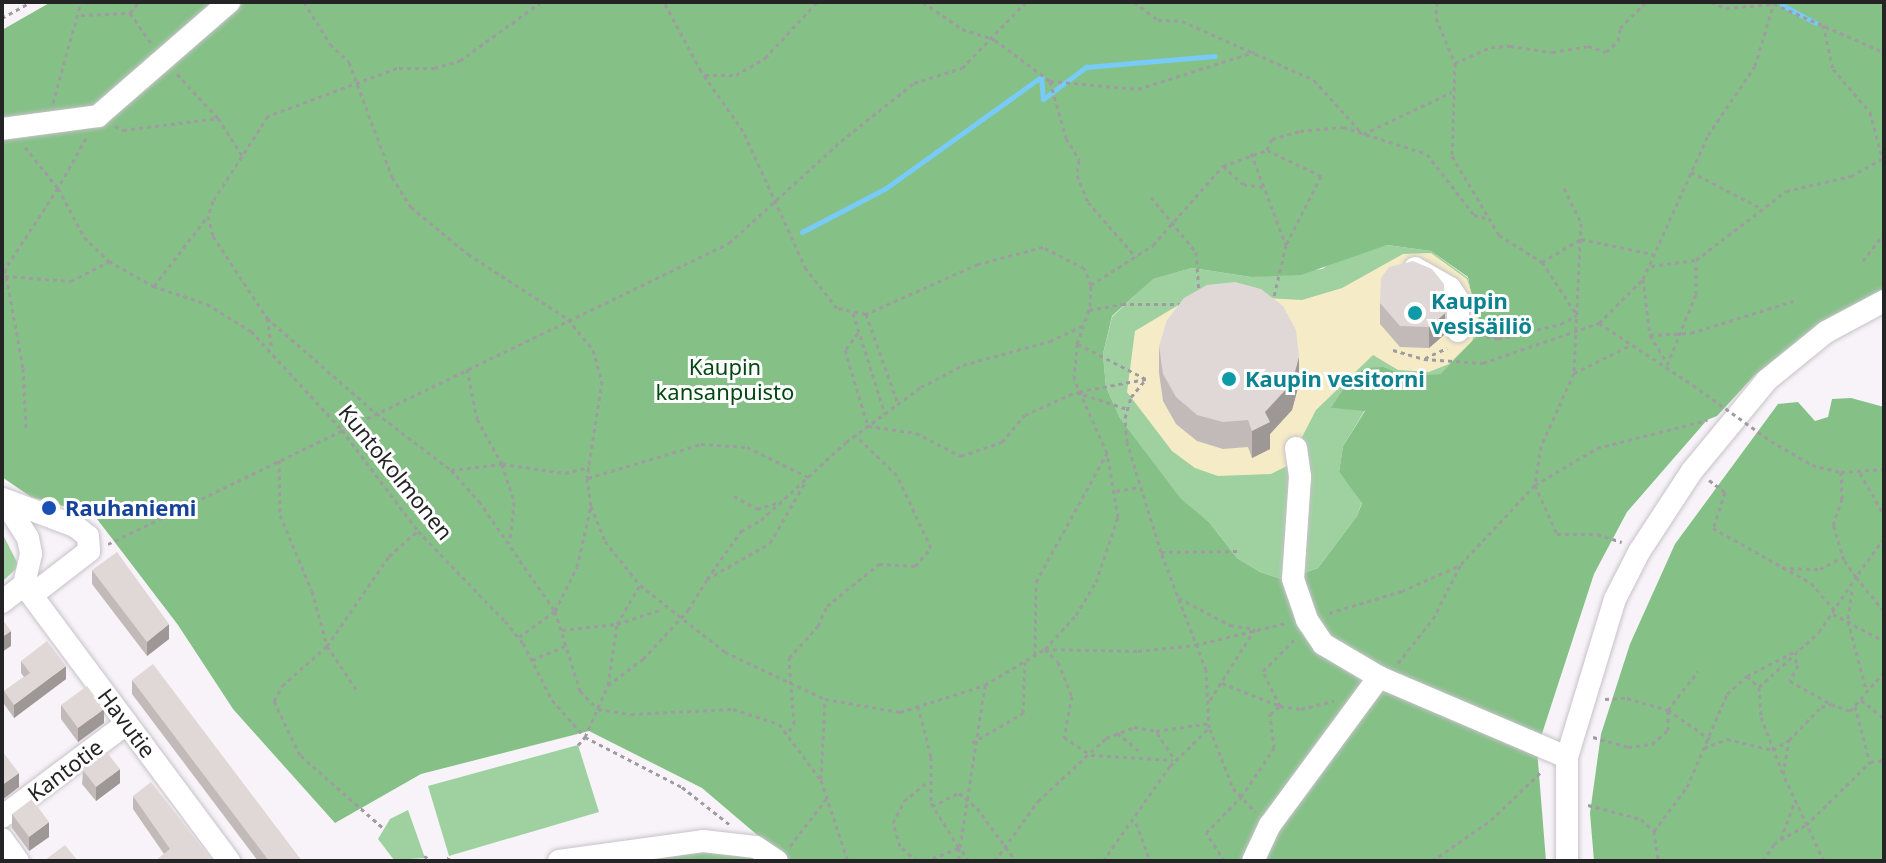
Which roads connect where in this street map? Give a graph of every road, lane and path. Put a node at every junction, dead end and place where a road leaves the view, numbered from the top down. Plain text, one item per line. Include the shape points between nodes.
1 (31, 2) edge
2 (81, 2) edge
3 (139, 2) edge
4 (229, 2) edge
5 (304, 2) edge
6 (541, 2) edge
7 (664, 2) edge
8 (923, 2) edge
9 (1026, 2) edge
10 (1134, 2) edge
11 (1437, 2) edge
12 (1646, 2) edge
13 (1711, 2) edge
14 (814, 3) edge
15 (1774, 3) edge
16 (81, 15) junction
17 (2, 18) edge
18 (1823, 25) junction
19 (995, 40) junction
20 (1254, 52) junction
21 (1884, 52) edge
22 (1455, 63) junction
23 (705, 75) junction
24 (358, 81) junction
25 (1050, 81) junction
26 (1452, 92) junction
27 (98, 116) junction
28 (46, 125) junction
29 (6, 128) edge
30 (1363, 134) junction
31 (1267, 150) junction
32 (1251, 153) junction
33 (243, 157) junction
34 (1883, 161) edge
35 (1223, 166) junction
36 (1691, 172) junction
37 (58, 188) junction
38 (1267, 188) junction
39 (1564, 188) dead end
40 (1151, 197) dead end
41 (779, 202) junction
42 (1759, 207) junction
43 (208, 216) junction
44 (1490, 219) junction
45 (1173, 222) junction
46 (1884, 233) edge
47 (1581, 239) junction
48 (1286, 245) junction
49 (1653, 254) junction
50 (1136, 257) junction
51 (1696, 260) junction
52 (109, 261) junction
53 (1863, 261) dead end
54 (1542, 262) junction
55 (1650, 266) junction
56 (1387, 274) edge
57 (5, 276) junction
58 (1643, 279) junction
59 (1091, 285) junction
60 (153, 286) junction
61 (1793, 301) dead end
62 (1884, 301) edge
63 (1184, 304) edge
64 (1200, 304) edge
65 (1089, 310) junction
66 (1270, 311) edge
67 (853, 313) junction
68 (866, 314) junction
69 (1577, 315) junction
70 (267, 318) junction
71 (568, 319) junction
72 (1599, 323) junction
73 (1086, 324) junction
74 (1458, 331) junction
75 (858, 333) junction
76 (1678, 334) junction
77 (1575, 335) junction
78 (1650, 335) junction
79 (1077, 344) junction
80 (1631, 345) junction
81 (272, 350) junction
82 (1393, 350) dead end
83 (1424, 359) junction
84 (1667, 365) junction
85 (467, 369) junction
86 (1574, 373) junction
87 (1146, 379) junction
88 (1076, 392) junction
89 (898, 404) junction
90 (1127, 409) junction
91 (376, 413) junction
92 (885, 414) junction
93 (1759, 418) dead end
94 (1685, 422) dead end
95 (868, 426) junction
96 (26, 428) dead end
97 (342, 430) junction
98 (1748, 430) dead end
99 (855, 435) junction
100 (1296, 448) dead end
101 (1107, 453) junction
102 (279, 460) junction
103 (502, 464) junction
104 (589, 467) junction
105 (1884, 469) edge
106 (451, 470) junction
107 (1716, 471) dead end
108 (1841, 472) junction
109 (1860, 473) junction
110 (808, 477) junction
111 (587, 478) junction
112 (1535, 485) junction
113 (1140, 487) junction
114 (1116, 491) junction
115 (734, 496) dead end
116 (2, 499) edge
117 (780, 502) junction
118 (591, 506) junction
119 (1884, 515) edge
120 (418, 531) junction
121 (1884, 538) edge
122 (510, 542) junction
123 (89, 551) junction
124 (1240, 551) dead end
125 (1161, 552) junction
126 (1639, 552) junction
127 (1843, 557) junction
128 (1461, 564) junction
129 (1779, 568) junction
130 (1856, 577) junction
131 (707, 579) junction
132 (640, 585) junction
133 (1852, 587) junction
134 (28, 590) junction
135 (1179, 598) junction
136 (2, 602) edge
137 (664, 609) junction
138 (555, 611) junction
139 (1884, 611) edge
140 (1834, 613) junction
141 (680, 619) junction
142 (1848, 621) junction
143 (1308, 622) junction
144 (617, 624) junction
145 (1255, 629) junction
146 (562, 630) junction
147 (519, 637) junction
148 (1884, 641) edge
149 (1195, 645) junction
150 (327, 646) junction
151 (565, 646) junction
152 (1045, 649) junction
153 (1802, 649) junction
154 (1035, 656) junction
155 (1795, 659) junction
156 (532, 660) junction
157 (1025, 662) junction
158 (1698, 671) dead end
159 (1884, 672) edge
160 (1747, 676) junction
161 (1379, 677) junction
162 (790, 683) junction
163 (1222, 683) junction
164 (608, 685) junction
165 (985, 685) junction
166 (1608, 685) dead end
167 (1759, 687) junction
168 (356, 689) dead end
169 (1867, 691) junction
170 (825, 699) junction
171 (1210, 700) junction
172 (1610, 700) dead end
173 (1861, 700) junction
174 (1831, 704) junction
175 (918, 706) junction
176 (1280, 706) junction
177 (1855, 706) junction
178 (598, 709) junction
179 (1357, 709) junction
180 (1668, 710) junction
181 (1601, 712) dead end
182 (1884, 718) edge
183 (127, 723) junction
184 (1210, 725) junction
185 (1597, 725) dead end
186 (789, 731) junction
187 (1156, 731) junction
188 (1117, 733) junction
189 (585, 737) junction
190 (1594, 738) junction
191 (1710, 739) junction
192 (1789, 740) junction
193 (972, 743) junction
194 (578, 745) dead end
195 (1704, 748) junction
196 (1592, 750) dead end
197 (1773, 750) junction
198 (1091, 755) junction
199 (1145, 755) junction
200 (1560, 755) junction
201 (1884, 760) edge
202 (1870, 762) junction
203 (1783, 774) junction
204 (821, 780) junction
205 (931, 780) junction
206 (1586, 790) dead end
207 (965, 797) junction
208 (1241, 797) junction
209 (827, 798) junction
210 (1795, 801) junction
211 (1585, 805) junction
212 (932, 806) junction
213 (2, 817) edge
214 (1585, 819) dead end
215 (1136, 821) junction
216 (1270, 825) junction
217 (1806, 825) junction
218 (382, 827) dead end
219 (1654, 831) junction
220 (2, 839) edge
221 (1780, 841) junction
222 (1006, 844) junction
223 (756, 847) junction
224 (959, 848) junction
225 (782, 855) edge
226 (424, 856) dead end
227 (1435, 860) edge
228 (18, 861) edge
229 (229, 861) edge
230 (434, 861) edge
231 (559, 861) edge
232 (848, 861) edge
233 (917, 861) edge
234 (925, 861) edge
235 (959, 861) edge
236 (969, 861) edge
237 (995, 861) edge
238 (1016, 861) edge
239 (1103, 861) edge
240 (1150, 861) edge
241 (1225, 861) edge
242 (1253, 861) edge
243 (1567, 861) edge
244 (1658, 861) edge
245 (1763, 861) edge
246 (1824, 861) edge

1 - 17 path
2 - 16 path
3 - 16 path via 130,13
4 - 27 street
5 - 24 path
6 - 24 path via 461,60 435,68 397,68
7 - 23 path
8 - 19 path via 962,29
9 - 19 path via 1017,6
10 - 20 path via 1158,20 1182,21
11 - 22 path via 1436,18
12 - 22 path via 1620,28 1618,41 1606,52 1588,46 1552,52 1491,47
13 - 15 path via 1726,8
14 - 23 path via 765,58 736,75
15 - 18 path
15 - 36 path via 1755,66 1708,135
16 - 28 path
18 - 21 path
18 - 34 path via 1833,69 1870,112
19 - 25 path
19 - 41 path via 962,68 914,83 841,141
20 - 25 path via 1138,89
20 - 30 path via 1314,80
22 - 26 path
23 - 41 path via 734,113
24 - 33 path via 268,116
24 - 71 path via 392,177 411,207 468,254
25 - 50 path via 1088,202
26 - 30 path
26 - 44 path via 1452,156
27 - 28 street
27 - 33 path via 123,130 218,118
27 - 37 path
28 - 29 street
29 - 37 path, Kuntokolmonen
30 - 31 path via 1343,127 1300,131 1272,139
30 - 44 path via 1427,154 1474,215
31 - 32 path
31 - 48 path via 1321,176
32 - 35 path
32 - 38 path
33 - 43 path via 224,181
34 - 42 path via 1851,176 1786,191
35 - 38 path via 1243,184
35 - 45 path
36 - 42 path
36 - 49 path
37 - 52 path, Kuntokolmonen via 84,237
37 - 57 path via 16,246
38 - 48 path
39 - 47 path via 1581,223
40 - 45 path
41 - 67 path via 816,285 837,308
41 - 71 path via 729,243
42 - 51 path
43 - 60 path
43 - 70 path via 223,253
44 - 54 path via 1499,235
45 - 50 path
45 - 64 path via 1196,252
46 - 53 path
47 - 49 path
47 - 54 path
47 - 69 path
48 - 66 path
49 - 55 path
50 - 59 path
51 - 55 path
51 - 76 path via 1696,294
52 - 57 path via 71,281
52 - 60 path, Kuntokolmonen
54 - 69 path
55 - 58 path
56 - 74 street via 1414,268 1441,279 1458,300
57 - 96 path via 23,368
58 - 72 path
58 - 78 path
59 - 65 path
59 - 68 path via 1084,268 1043,247 978,264
60 - 81 path, Kuntokolmonen via 207,304
61 - 76 path via 1763,307 1753,318
62 - 126 street via 1826,332 1767,380 1692,471
63 - 65 path
65 - 73 path
67 - 68 path
67 - 75 path
68 - 89 path
69 - 74 path via 1498,339
69 - 77 path
70 - 81 path
70 - 91 path
71 - 85 path
71 - 104 path via 593,350 602,381
72 - 77 path
72 - 80 path
73 - 79 path
73 - 89 path via 1050,341 963,365
74 - 83 path via 1449,347
75 - 92 path
75 - 95 path via 845,350
76 - 78 path
76 - 84 path
77 - 83 path via 1483,363
77 - 86 path
78 - 84 path
79 - 87 path
79 - 88 path
80 - 84 path
80 - 86 path
81 - 97 path, Kuntokolmonen
82 - 83 path
84 - 108 path, bridge via 1771,441 1812,465
85 - 91 path
85 - 103 path via 485,440
86 - 112 path via 1541,446
87 - 88 path
87 - 90 path
88 - 90 path
88 - 95 path via 1025,415 1002,442 961,456 916,433
88 - 101 path
89 - 92 path
90 - 113 path via 1127,442
91 - 97 path
91 - 106 path
92 - 95 path
93 - 98 path
94 - 112 path via 1597,448
95 - 99 path
97 - 102 path
97 - 120 path, Kuntokolmonen
99 - 110 path
99 - 162 path via 897,475 931,548 915,566 879,564 827,606 818,626 789,658
100 - 143 street via 1300,477 1293,579
101 - 114 path
101 - 154 path via 1036,582
102 - 123 path
102 - 150 path via 280,515 312,591
103 - 104 path via 565,473
103 - 106 path
103 - 122 path via 514,502
104 - 111 path
105 - 109 path
106 - 122 path
107 - 129 path via 1708,482 1725,492 1713,528
108 - 109 path
108 - 127 path via 1842,499 1833,525
109 - 119 path
110 - 111 path via 747,447 701,444
110 - 117 path
110 - 131 path via 770,543
111 - 118 path
112 - 126 path via 1557,534 1597,534
112 - 128 path
113 - 114 path
113 - 125 path
114 - 152 path via 1118,517 1096,582
115 - 117 path via 757,509
116 - 123 street via 75,526 88,536
116 - 134 street via 28,538
117 - 131 path via 741,531
118 - 132 path via 605,541
118 - 138 path via 577,567
120 - 147 path, Kuntokolmonen
120 - 150 path via 389,556
121 - 130 path
122 - 138 path
123 - 134 street
124 - 125 path
125 - 135 path
126 - 200 street via 1615,599
127 - 129 path via 1820,569
127 - 130 path
128 - 143 path via 1402,591
128 - 161 path via 1411,654
129 - 140 path via 1811,583
130 - 133 path
130 - 139 path
131 - 141 path
132 - 137 path
132 - 144 path
133 - 140 path
133 - 142 path
134 - 136 street
134 - 183 street, Havutie
135 - 145 path via 1230,625
135 - 149 path
137 - 141 path
137 - 144 path
138 - 146 path
138 - 147 path
140 - 142 path
140 - 153 path
141 - 162 path via 725,652
141 - 164 path via 643,659
142 - 148 path
142 - 169 path
143 - 145 path
143 - 161 street via 1323,644
143 - 176 path via 1263,671
144 - 146 path
144 - 164 path
145 - 149 path
145 - 163 path
146 - 151 path
147 - 156 path, Kuntokolmonen
149 - 152 path via 1138,651
149 - 171 path via 1206,670
150 - 168 path
150 - 218 path via 282,686 274,701 300,755
151 - 156 path
151 - 178 path via 580,691
152 - 154 path
152 - 198 path via 1058,662 1072,696 1064,737
153 - 155 path
153 - 160 path
154 - 157 path
155 - 167 path
155 - 174 path via 1798,665 1790,681
156 - 189 path, Kuntokolmonen via 552,700
157 - 165 path
157 - 193 path via 1023,713
158 - 180 path
159 - 169 path
160 - 167 path
160 - 191 path via 1727,694
161 - 179 street
161 - 200 street
162 - 170 path
162 - 186 path via 794,724
163 - 171 path
163 - 176 path
164 - 178 path
165 - 175 path
165 - 193 path
166 - 181 path
167 - 197 path via 1761,717
169 - 173 path
170 - 175 path via 900,712
170 - 204 path
171 - 184 path
172 - 180 path via 1627,698
173 - 177 path
173 - 182 path
174 - 177 path via 1850,711
174 - 192 path
175 - 205 path
176 - 179 path via 1301,709 1327,699
176 - 208 path via 1270,714 1274,748
177 - 202 path
178 - 186 path via 631,714 733,709
178 - 189 path
179 - 216 street
180 - 190 path via 1668,730 1652,744 1628,747
180 - 191 path
183 - 213 street, Kantotie
183 - 229 street, Havutie
184 - 187 path
184 - 208 path via 1221,763
184 - 215 path via 1170,766
185 - 190 path
186 - 204 path
187 - 188 path via 1134,727
187 - 199 path via 1175,760
188 - 198 path
188 - 199 path
189 - 194 path
189 - 223 path, Kuntokolmonen via 682,787
190 - 196 path
191 - 195 path
192 - 197 path
192 - 203 path
193 - 207 path
195 - 197 path via 1727,739
195 - 219 path via 1670,815
197 - 203 path
198 - 199 path
198 - 222 path via 1038,801
200 - 227 path via 1491,820
200 - 243 street
201 - 202 path
202 - 217 path
203 - 210 path
204 - 209 path
205 - 212 path
205 - 233 path via 904,801 893,823 900,846
206 - 211 path
207 - 212 path via 951,793
207 - 222 path
207 - 236 path via 960,847
208 - 216 path
208 - 241 path via 1206,833
209 - 225 path
209 - 232 path
210 - 217 path
210 - 221 path
211 - 214 path
211 - 219 path via 1641,819
212 - 224 path
215 - 239 path
215 - 240 path
216 - 242 street
217 - 221 path
217 - 246 path
219 - 244 path
220 - 228 street
221 - 245 path
222 - 237 path
222 - 238 path
223 - 225 street
223 - 231 street via 703,841
224 - 234 path
224 - 235 path
226 - 230 path

